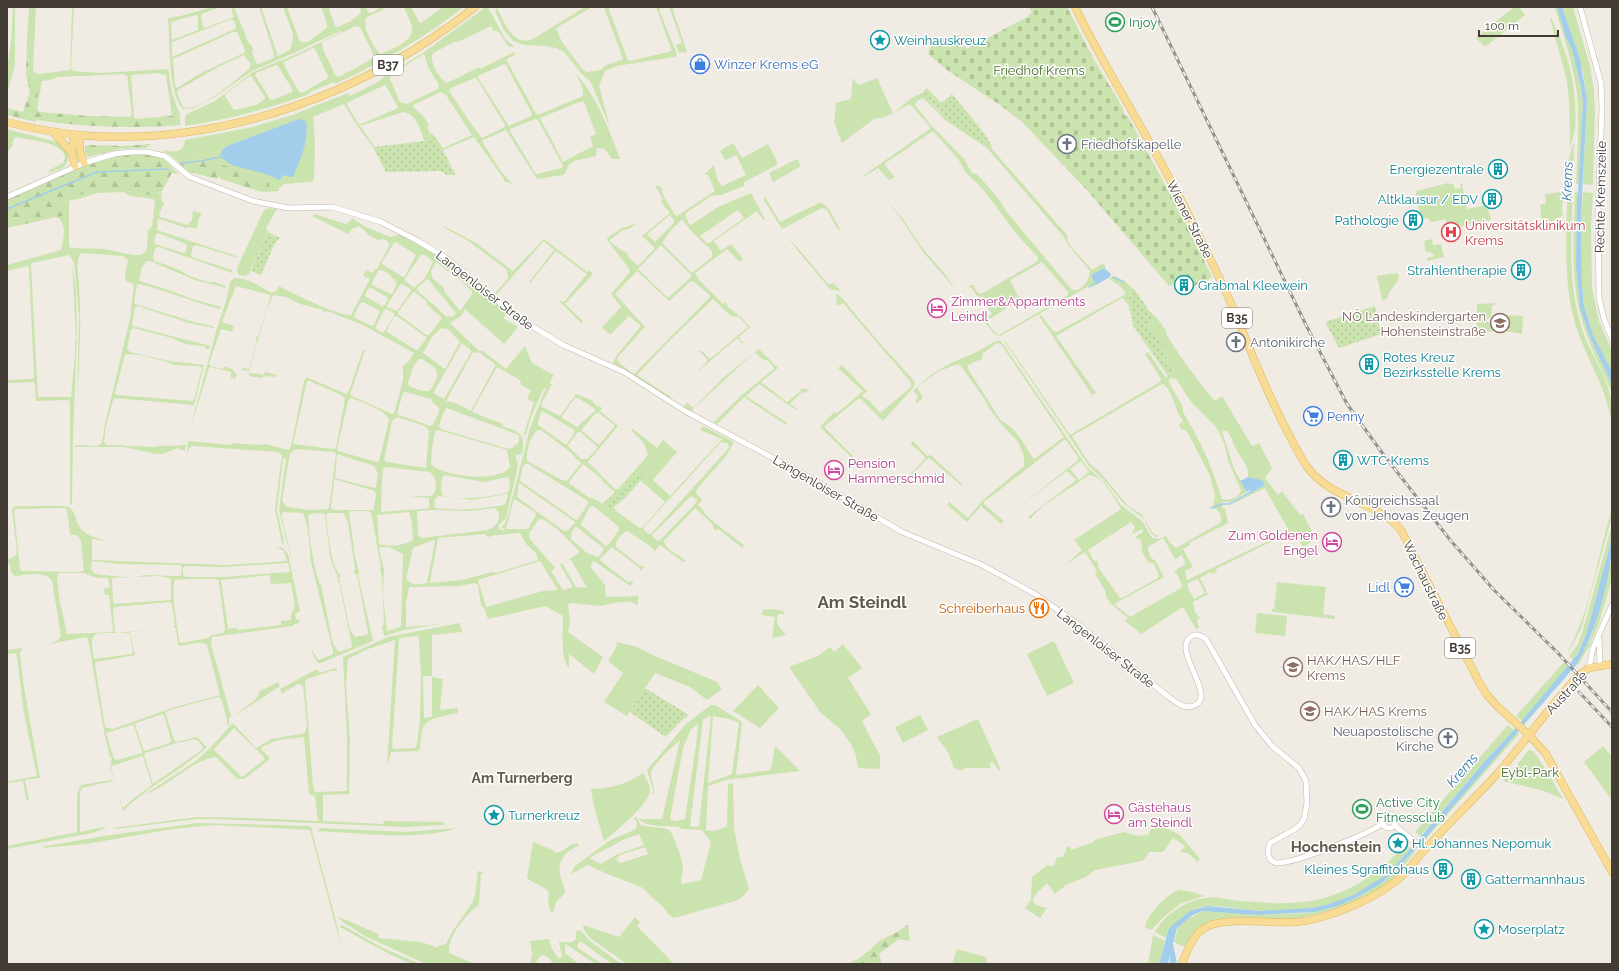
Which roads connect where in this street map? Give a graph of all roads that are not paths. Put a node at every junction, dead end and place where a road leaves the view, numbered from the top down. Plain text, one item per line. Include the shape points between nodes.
1 (475, 7) edge
2 (1075, 7) edge
3 (1580, 7) edge
4 (7, 122) edge
5 (53, 132) junction
6 (77, 135) junction
7 (72, 154) junction
8 (84, 163) junction
9 (75, 166) junction
10 (7, 197) edge
11 (1612, 339) edge
12 (1302, 459) joint
13 (1612, 605) edge
14 (1600, 636) junction
15 (1612, 664) edge
16 (1600, 666) junction
17 (1590, 668) junction
18 (1529, 735) junction
19 (1382, 824) junction
20 (1394, 825) junction
21 (1423, 847) junction
22 (1612, 872) edge
23 (1182, 964) edge

1 - 6 main road, B37 via 425,43 378,71 332,92 278,111 233,123 168,134 123,137
2 - 12 main road, Wiener Straße / B35 via 1191,219 1236,316 1267,392
3 - 11 street, Rechte Kremszeile via 1601,82 1599,298
4 - 5 main road, B37
5 - 6 main road, B37
5 - 7 main road
6 - 7 main road
6 - 8 main road
7 - 9 main road
8 - 9 street, Langenloiser Straße
8 - 19 street, Langenloiser Straße via 110,155 131,152 154,153 169,159 187,175 253,201 288,208 333,207 381,222 400,231 446,258 508,310 541,332 624,372 685,411 805,475 902,532 982,565 1035,594 1079,625 1182,706 1193,706 1201,699 1201,692 1186,650 1186,643 1193,635 1201,636 1210,644 1255,725 1272,746 1299,768 1306,780 1307,803 1304,819 1295,829 1270,843 1268,852 1273,862 1296,859 1351,839
9 - 10 street, Langenloiser Straße
12 - 18 main road, Wachaustraße / B35 via 1327,487 1380,512 1401,530 1479,682 1491,700
13 - 14 street
14 - 16 street
14 - 17 street via 1594,648
15 - 16 main road, Austraße
16 - 17 main road, Austraße
17 - 18 main road, Austraße via 1577,677
18 - 21 main road, Austraße via 1488,783
18 - 22 main road, Wachaustraße / B35 via 1546,754
19 - 20 street via 1389,828
19 - 20 street via 1384,816 1391,814 1396,819
20 - 21 street
21 - 23 main road, Austraße via 1406,873 1393,884 1335,913 1296,922 1232,922 1207,926 1192,942

